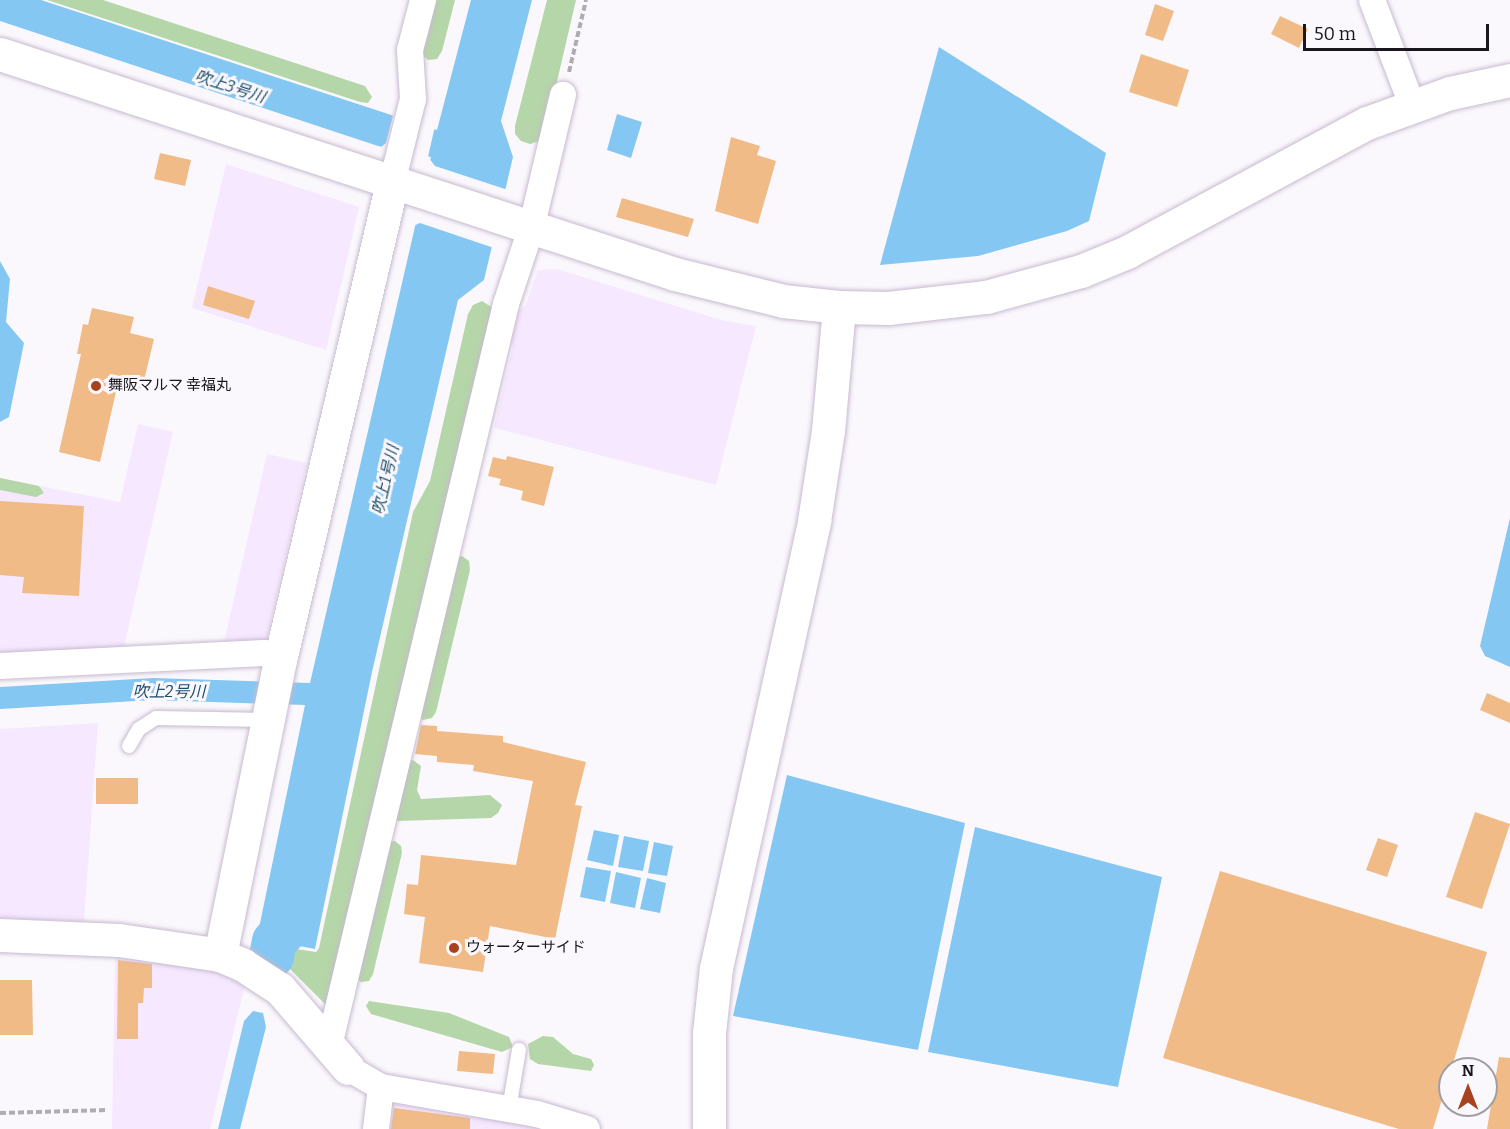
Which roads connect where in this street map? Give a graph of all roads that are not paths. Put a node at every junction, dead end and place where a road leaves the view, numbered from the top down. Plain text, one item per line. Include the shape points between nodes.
1 (423, 0) edge
2 (1372, 0) edge
3 (0, 54) edge
4 (1510, 80) edge
5 (563, 95) road end
6 (1412, 105) junction
7 (406, 188) junction
8 (516, 224) junction
9 (839, 307) junction
10 (279, 665) junction
11 (0, 666) edge
12 (268, 717) junction
13 (129, 746) dead end
14 (0, 935) edge
15 (220, 955) junction
16 (519, 1050) dead end
17 (339, 1057) junction
18 (381, 1087) junction
19 (509, 1109) junction
20 (376, 1129) edge
21 (586, 1129) edge
22 (709, 1129) edge

1 - 7 street via 411,50 410,111 400,152
2 - 6 street
3 - 7 street
4 - 6 street
5 - 8 street
6 - 9 street via 1323,145 1127,252 1082,271 986,297 908,306
7 - 8 street
7 - 10 street
8 - 9 street via 728,290
8 - 17 street via 506,304
9 - 22 street via 828,431 814,521 716,968 709,1033
10 - 11 street via 264,653
10 - 12 street
12 - 13 lane via 156,718 139,729
12 - 15 street
14 - 15 street via 119,940
15 - 17 street via 280,989
16 - 19 lane
17 - 18 street
18 - 19 street
18 - 20 street
19 - 21 street

